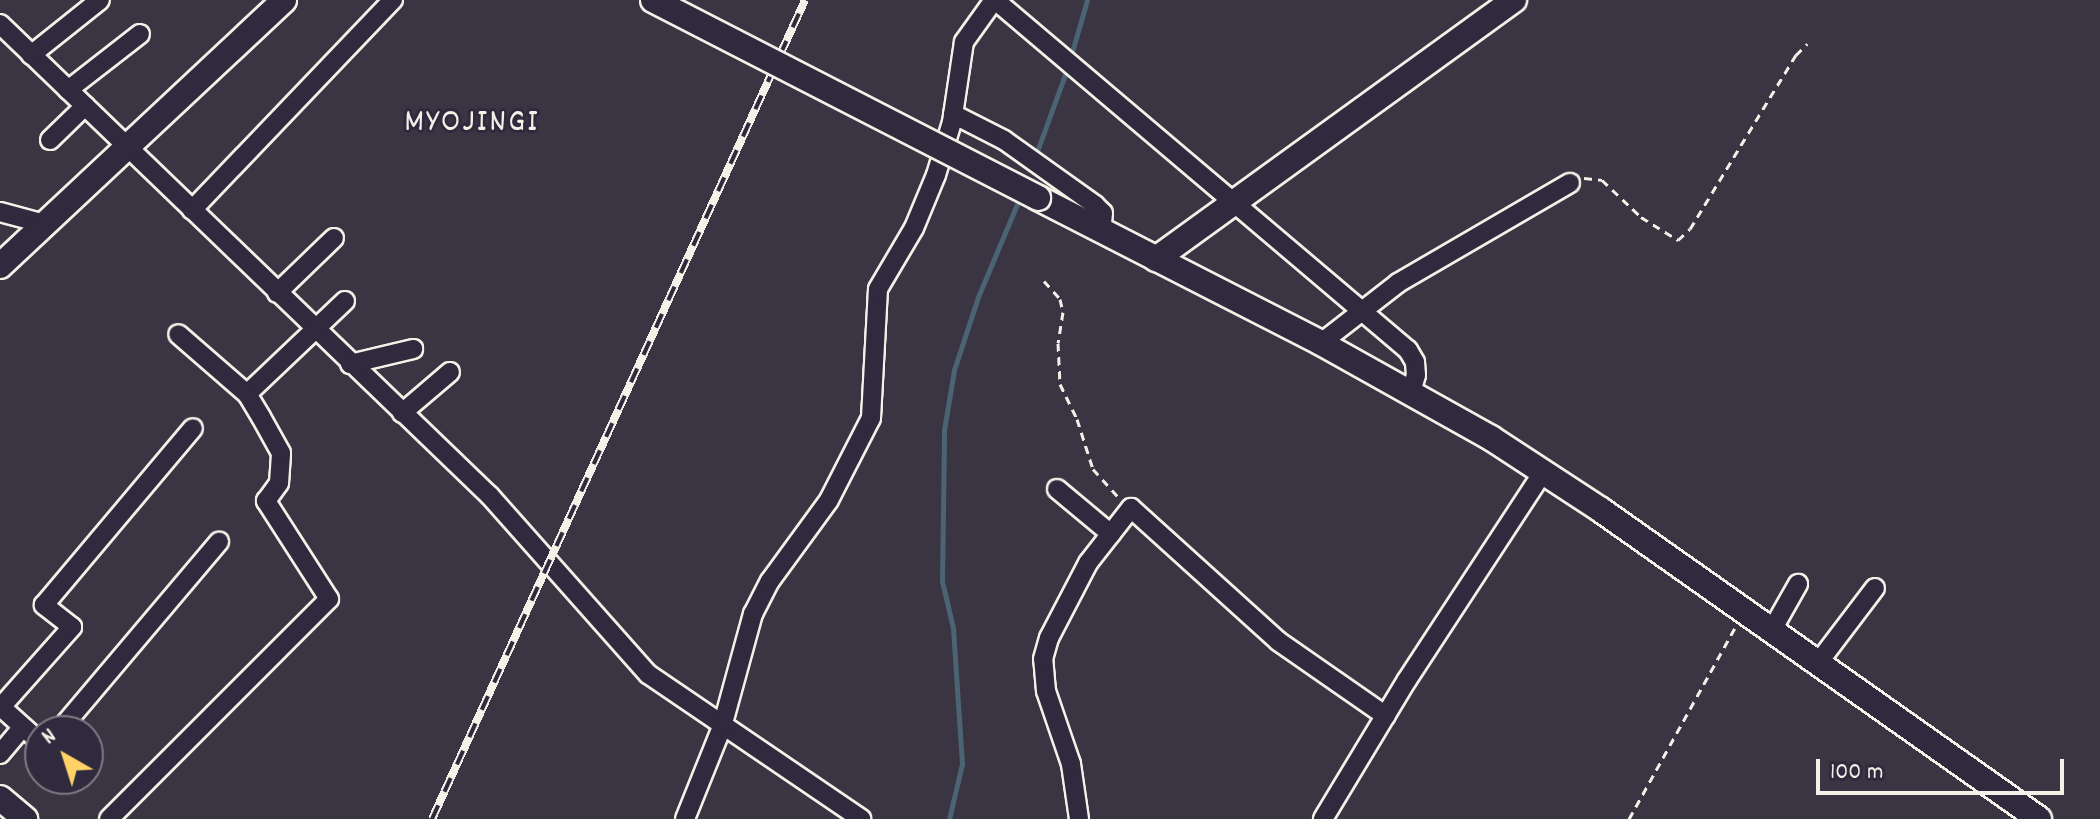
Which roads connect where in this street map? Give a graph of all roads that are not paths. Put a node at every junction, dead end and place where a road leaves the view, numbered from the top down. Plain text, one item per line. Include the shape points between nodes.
1 (100, 0) edge
2 (284, 0) edge
3 (393, 0) edge
4 (653, 0) edge
5 (994, 0) edge
6 (1514, 0) edge
7 (0, 24) edge
8 (140, 34) dead end
9 (31, 55) junction
10 (68, 90) junction
11 (85, 106) junction
12 (953, 114) junction
13 (50, 140) dead end
14 (127, 147) junction
15 (1570, 183) road end
16 (1232, 203) junction
17 (192, 210) junction
18 (0, 212) edge
19 (45, 224) junction
20 (1101, 231) junction
21 (334, 238) dead end
22 (1156, 259) junction
23 (0, 266) edge
24 (277, 293) junction
25 (345, 301) dead end
26 (1363, 311) junction
27 (317, 332) junction
28 (178, 334) dead end
29 (1321, 343) junction
30 (413, 349) dead end
31 (350, 364) junction
32 (450, 372) dead end
33 (1411, 392) junction
34 (247, 394) junction
35 (402, 413) junction
36 (193, 428) dead end
37 (1543, 472) junction
38 (1057, 489) dead end
39 (1111, 534) junction
40 (219, 542) dead end
41 (1798, 584) dead end
42 (1875, 588) dead end
43 (1772, 630) junction
44 (1818, 663) junction
45 (73, 715) edge
46 (1386, 716) junction
47 (23, 727) joint
48 (722, 727) junction
49 (0, 754) edge
50 (0, 798) edge
51 (25, 819) edge
52 (109, 819) edge
53 (685, 819) edge
54 (861, 819) edge
55 (1079, 819) edge
56 (1323, 819) edge
57 (2039, 819) edge

1 - 9 street
2 - 14 street
3 - 17 street
4 - 20 street, bridge
5 - 12 street via 964,42
5 - 16 street
6 - 16 street
7 - 9 street
8 - 10 street
9 - 10 street
10 - 11 street
11 - 13 street
11 - 14 street
12 - 20 street via 1004,140 1095,205 1103,213
12 - 48 street via 929,194 878,289 871,418 829,500 770,581 753,614
14 - 17 street
14 - 19 street
15 - 26 street via 1416,271
16 - 22 street
16 - 26 street
17 - 24 street
18 - 19 street
19 - 23 street
20 - 22 street
21 - 24 street
22 - 29 street
24 - 27 street
25 - 27 street
26 - 29 street
26 - 33 street via 1408,350 1416,375
27 - 31 street
27 - 34 street
28 - 34 street
29 - 33 street
30 - 31 street
31 - 35 street
32 - 35 street
33 - 37 street
34 - 52 street via 281,453 279,483 266,501 329,599
35 - 48 street via 490,496 648,674
36 - 47 street via 44,605 72,627 1,707
37 - 43 street
37 - 46 street
38 - 39 street
39 - 46 street via 1131,508 1278,641
39 - 55 street via 1065,604 1043,659 1046,691 1071,764
40 - 45 street
41 - 43 street
42 - 44 street
43 - 44 street
44 - 57 street
46 - 56 street
47 - 49 street
48 - 53 street
48 - 54 street
50 - 51 street

